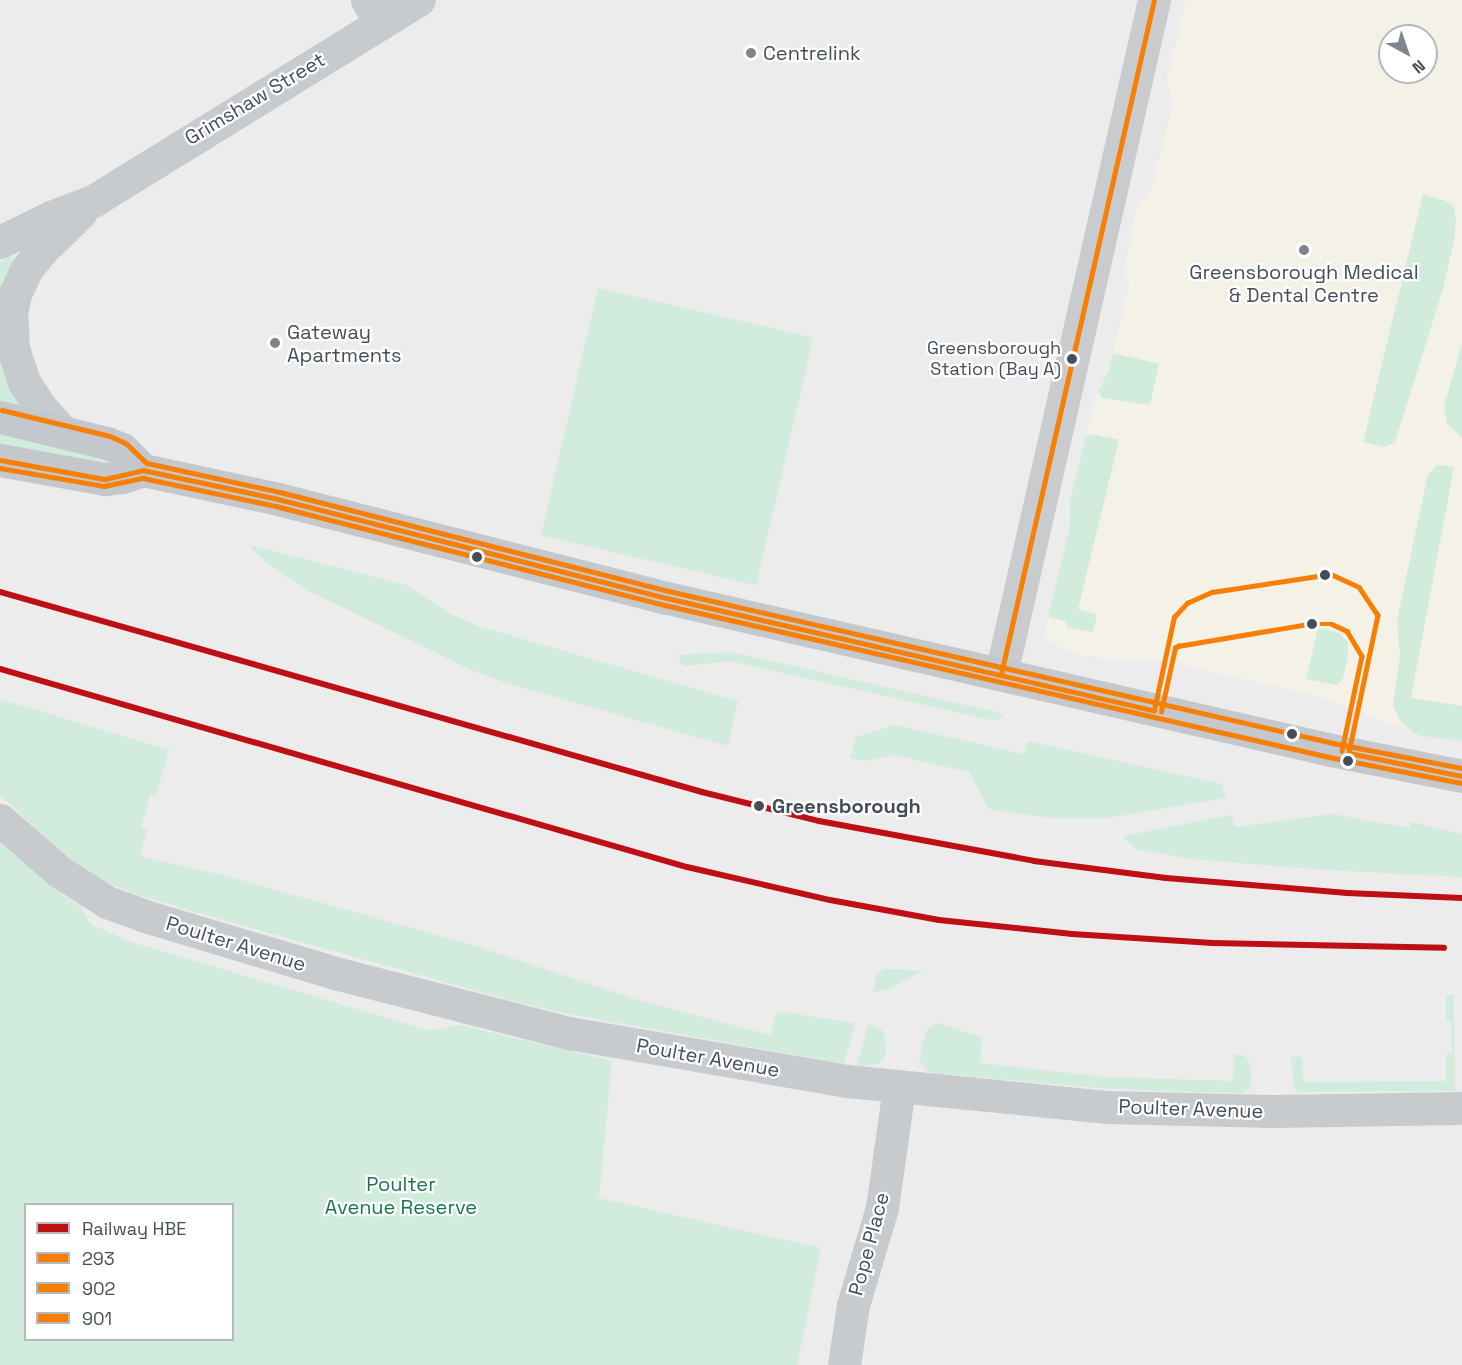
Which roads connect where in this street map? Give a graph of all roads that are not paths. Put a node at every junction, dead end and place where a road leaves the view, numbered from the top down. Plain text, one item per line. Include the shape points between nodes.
1 (1154, 0) edge
2 (393, 7) edge
3 (93, 201) junction
4 (0, 242) edge
5 (0, 417) edge
6 (62, 431) junction
7 (0, 460) edge
8 (143, 471) junction
9 (1001, 674) junction
10 (1462, 776) edge
11 (0, 820) edge
12 (899, 1087) junction
13 (1462, 1108) edge
14 (844, 1365) edge

1 - 9 main road
2 - 3 street, Grimshaw Street
3 - 4 street, Grimshaw Street
3 - 6 street, Grimshaw Street via 33,260 19,282 11,314 13,349 24,382
5 - 6 main road
6 - 8 main road via 122,449
7 - 8 main road via 105,479
8 - 9 main road
9 - 10 main road
11 - 12 street, Poulter Avenue via 60,872 107,902 254,949 570,1033 705,1059
12 - 13 street, Poulter Avenue via 1106,1107 1199,1111
12 - 14 street, Pope Place via 882,1208 856,1294

